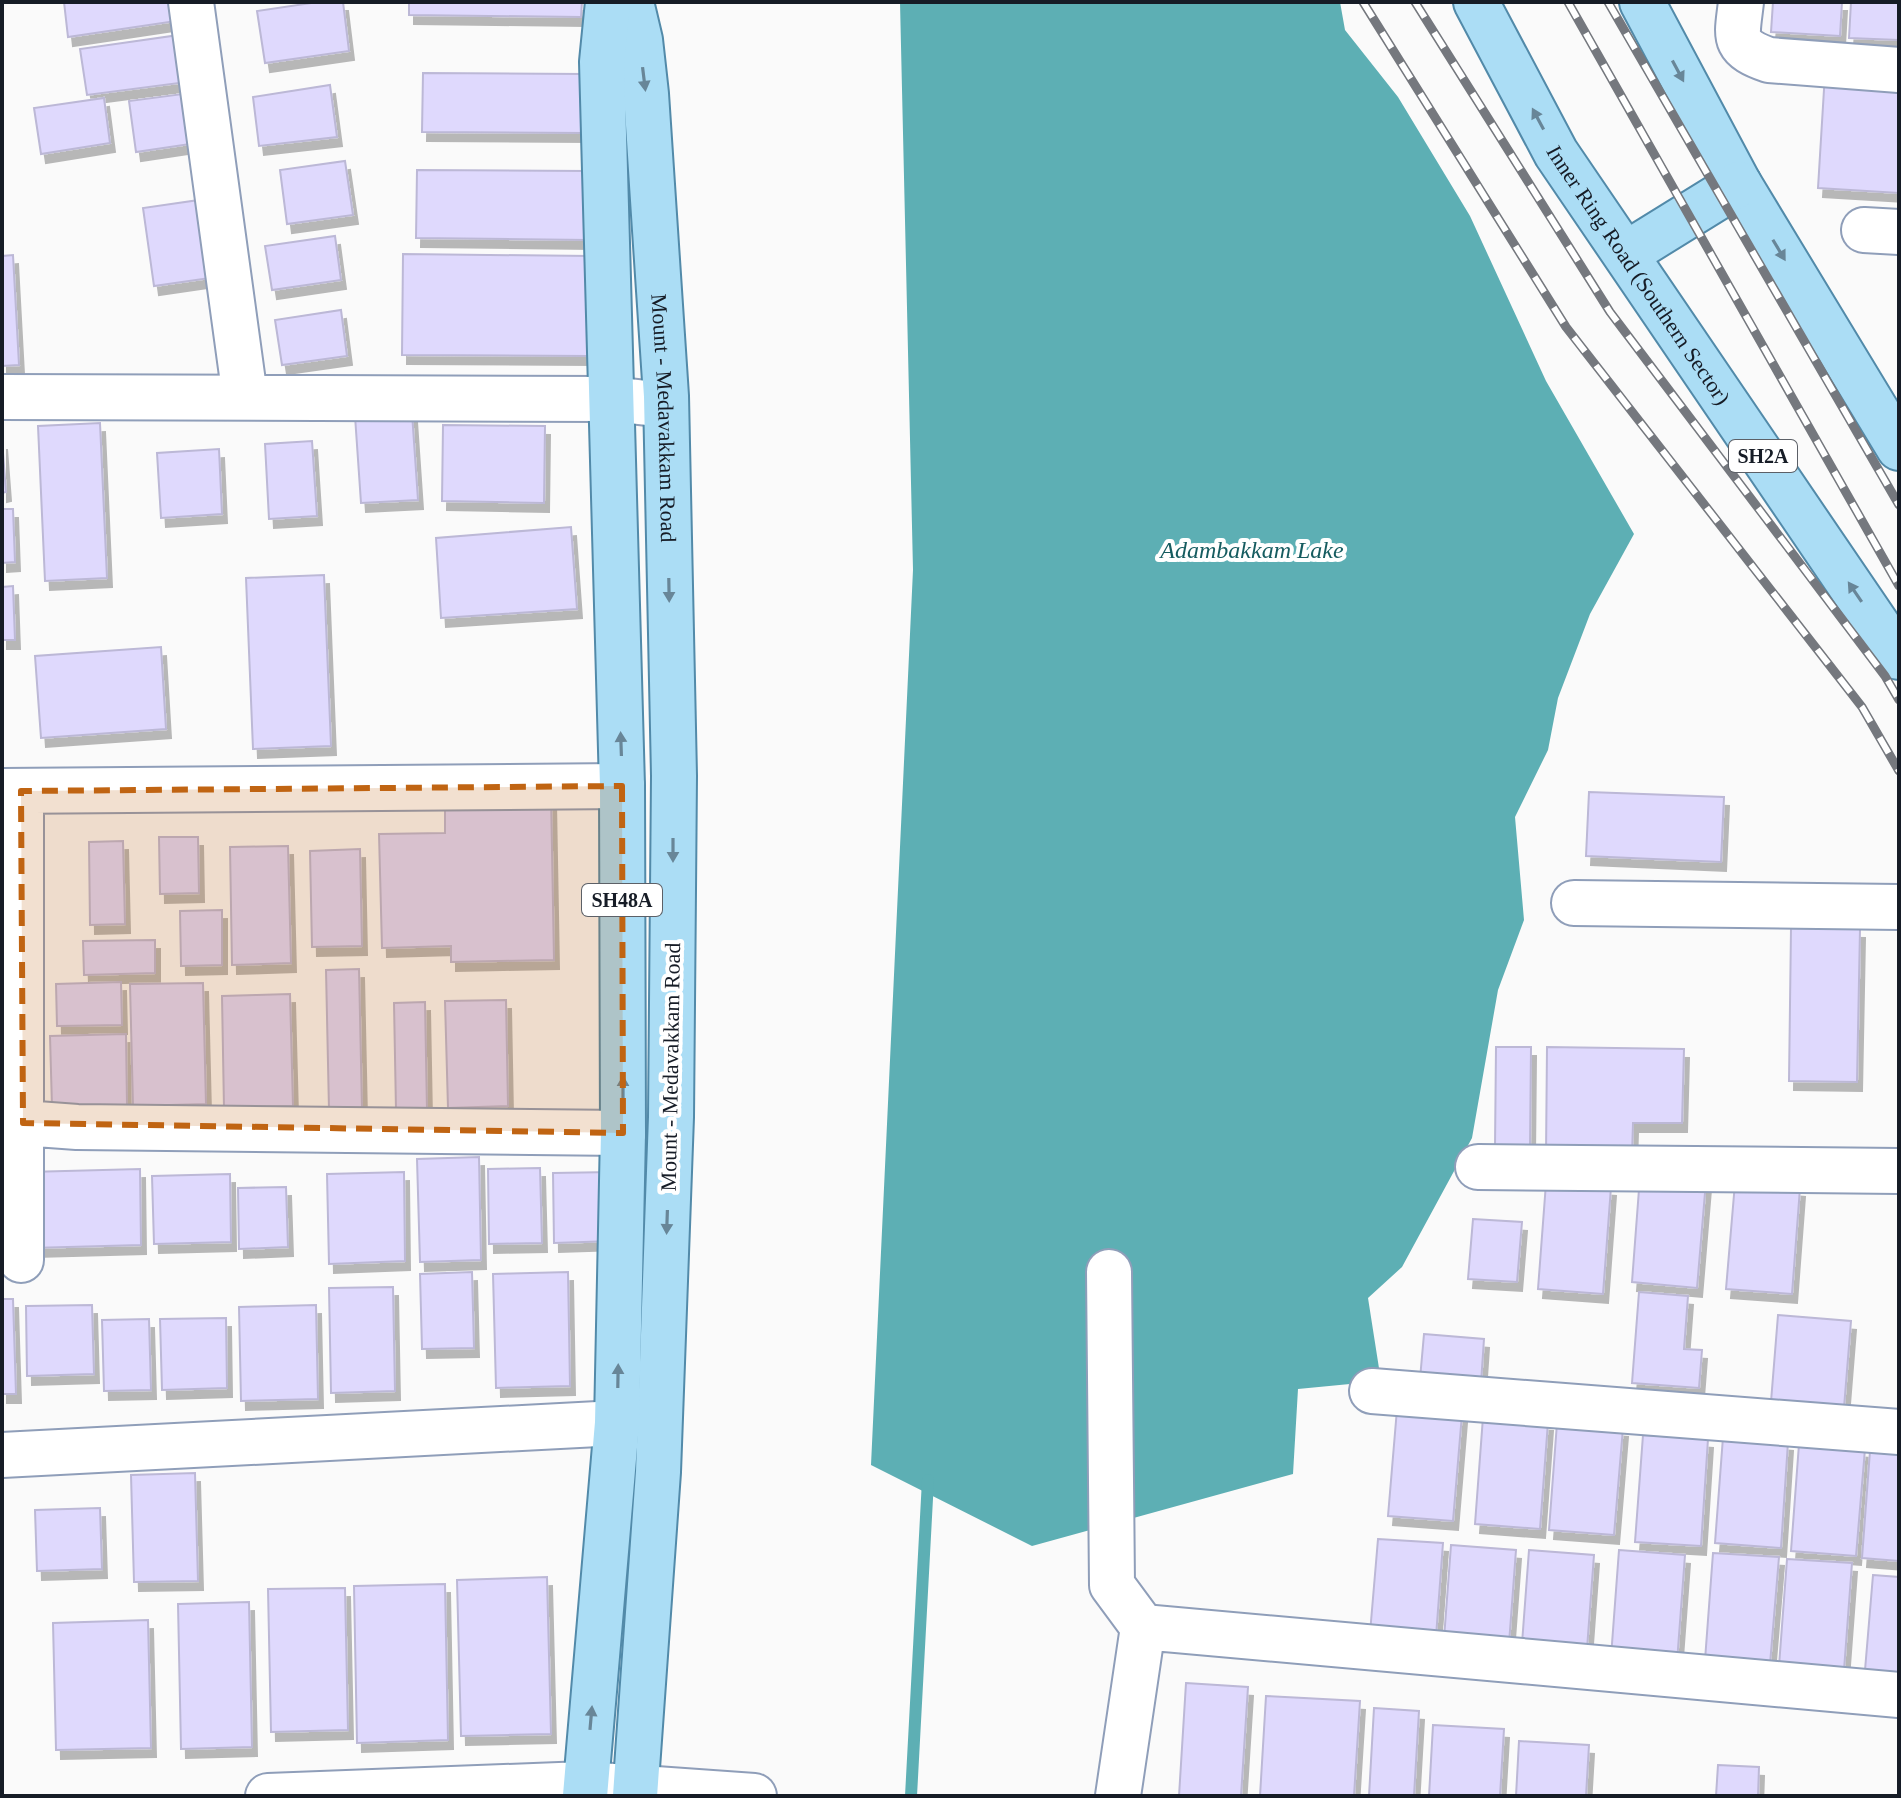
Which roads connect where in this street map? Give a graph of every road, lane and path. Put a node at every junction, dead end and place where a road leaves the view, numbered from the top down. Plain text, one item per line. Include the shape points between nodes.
1 (191, 2) edge
2 (608, 2) edge
3 (631, 2) edge
4 (1476, 2) edge
5 (1642, 2) edge
6 (1741, 2) edge
7 (1899, 70) edge
8 (1739, 184) junction
9 (1626, 254) junction
10 (2, 397) edge
11 (245, 397) junction
12 (611, 399) junction
13 (665, 405) junction
14 (1899, 448) edge
15 (1899, 657) edge
16 (622, 786) junction
17 (12, 791) edge
18 (1574, 903) dead end
19 (1899, 907) edge
20 (23, 1123) junction
21 (623, 1133) junction
22 (1478, 1167) dead end
23 (1899, 1171) edge
24 (21, 1260) dead end
25 (1109, 1272) dead end
26 (1372, 1391) dead end
27 (617, 1423) junction
28 (1899, 1432) edge
29 (2, 1455) edge
30 (1143, 1627) junction
31 (1899, 1695) edge
32 (585, 1790) edge
33 (635, 1791) edge
34 (268, 1796) edge
35 (754, 1796) edge
36 (1118, 1796) edge

1 - 11 street
2 - 12 main road, Mount - Medavakkam Road / SH48A via 602,62
3 -> 13 main road, Mount - Medavakkam Road / SH48A via 646,94
9 -> 4 main road, Inner Ring Road (Southern Sector) / SH2A via 1556,153
5 -> 8 main road
6 - 7 street via 1739,38 1750,53 1769,60
8 - 9 main road
8 -> 14 main road
15 -> 9 main road, Inner Ring Road (Southern Sector) / SH2A
10 - 11 street
11 - 12 street
12 - 13 street
16 -> 12 main road, Mount - Medavakkam Road / SH48A
13 -> 33 main road, Mount - Medavakkam Road / SH48A via 674,776 671,1117 658,1472
16 - 17 street
21 -> 16 main road, Mount - Medavakkam Road / SH48A
17 - 20 street
18 - 19 street
20 - 21 street
20 - 24 street
27 -> 21 main road, Mount - Medavakkam Road / SH48A
22 - 23 street
25 - 30 street via 1112,1585
26 - 28 street
27 - 29 street
32 -> 27 main road, Mount - Medavakkam Road / SH48A
30 - 31 street
30 - 36 street
32 - 33 street
32 - 34 street
33 - 35 street

